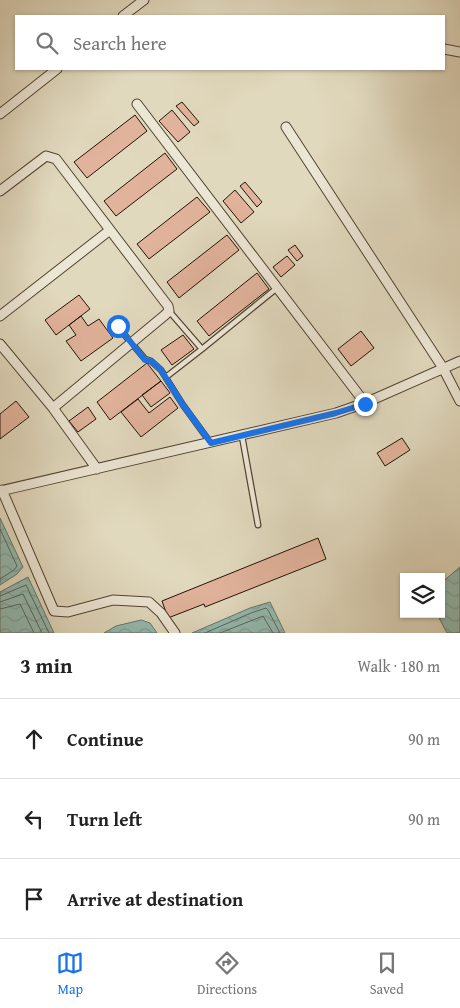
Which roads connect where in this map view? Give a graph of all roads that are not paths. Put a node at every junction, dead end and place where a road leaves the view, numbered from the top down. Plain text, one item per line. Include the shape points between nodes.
1 (144, 0) edge
2 (124, 15) edge
3 (445, 49) edge
4 (460, 52) edge
5 (56, 70) edge
6 (137, 104) dead end
7 (0, 114) edge
8 (286, 127) dead end
9 (0, 191) edge
10 (110, 230) junction
11 (277, 288) junction
12 (169, 310) junction
13 (0, 316) edge
14 (118, 326) dead end
15 (0, 344) edge
16 (131, 344) junction
17 (202, 349) junction
18 (460, 361) edge
19 (443, 368) junction
20 (166, 377) junction
21 (460, 401) edge
22 (365, 404) junction
23 (53, 408) junction
24 (242, 436) junction
25 (211, 443) junction
26 (97, 469) junction
27 (1, 490) edge
28 (258, 525) dead end
29 (175, 633) edge

1 - 2 street
3 - 4 street
5 - 7 street
6 - 11 street
8 - 19 street
9 - 10 street via 46,156 56,159
10 - 12 street
10 - 13 street
11 - 17 lane
11 - 22 street
12 - 16 street
12 - 17 lane
14 - 16 lane
15 - 23 street
16 - 20 lane
16 - 23 street
17 - 20 lane
18 - 19 street
19 - 21 street
19 - 22 street
20 - 25 lane
22 - 24 street
23 - 26 street
24 - 25 street
24 - 28 lane
25 - 26 street
26 - 27 street
27 - 29 street via 54,611 68,612 112,600 149,602

